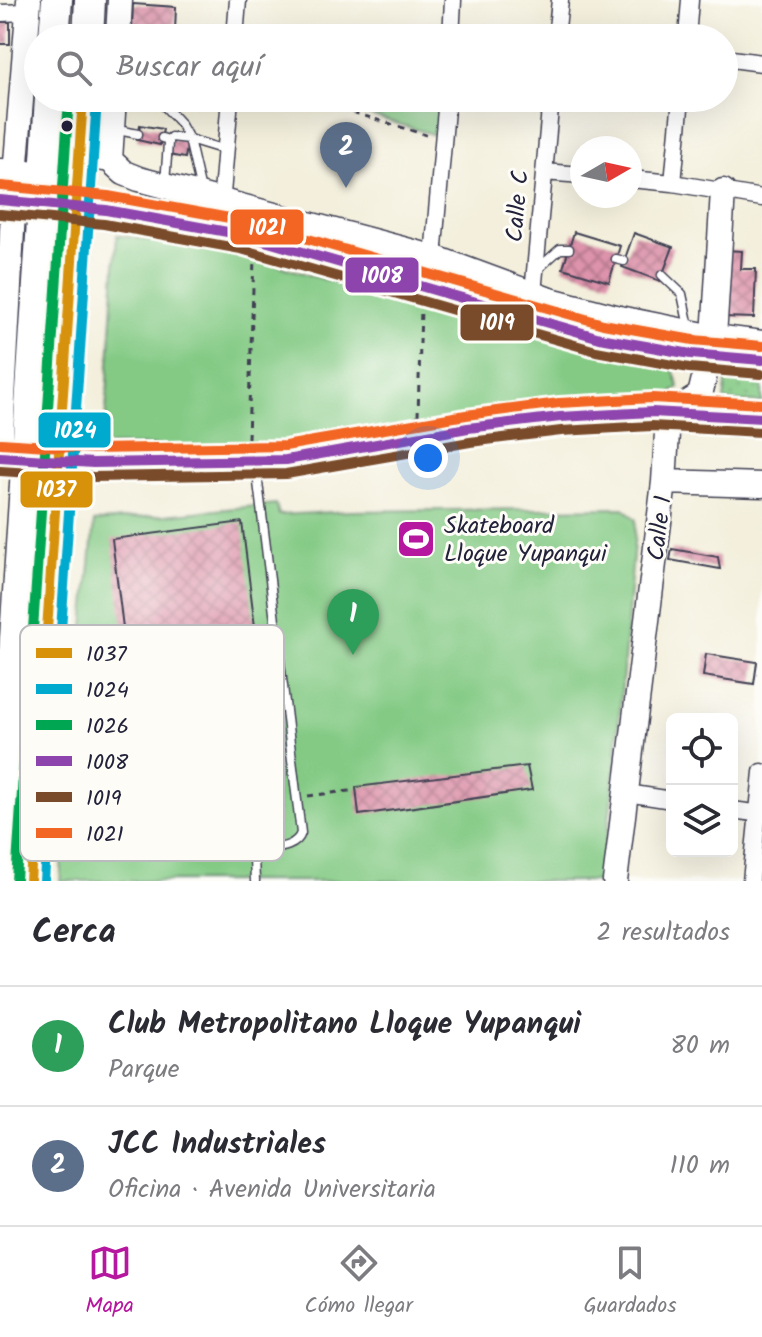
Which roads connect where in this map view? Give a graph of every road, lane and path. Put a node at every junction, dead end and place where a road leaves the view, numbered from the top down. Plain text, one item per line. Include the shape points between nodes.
1 (57, 0) edge
2 (90, 0) edge
3 (120, 0) edge
4 (238, 0) edge
5 (453, 0) edge
6 (560, 0) edge
7 (690, 0) edge
8 (28, 6) edge
9 (0, 13) edge
10 (55, 24) edge
11 (89, 24) edge
12 (119, 24) edge
13 (236, 24) edge
14 (452, 24) edge
15 (557, 24) edge
16 (688, 24) edge
17 (24, 60) edge
18 (738, 60) edge
19 (762, 63) edge
20 (23, 74) junction
21 (45, 112) edge
22 (82, 112) edge
23 (113, 112) edge
24 (170, 112) edge
25 (229, 112) edge
26 (352, 112) edge
27 (446, 112) edge
28 (550, 112) edge
29 (680, 112) edge
30 (0, 114) edge
31 (112, 129) junction
32 (138, 134) dead end
33 (189, 139) junction
34 (443, 140) junction
35 (226, 150) junction
36 (79, 155) junction
37 (110, 160) junction
38 (544, 172) junction
39 (570, 174) edge
40 (642, 180) edge
41 (673, 183) junction
42 (164, 185) junction
43 (20, 188) edge
44 (723, 191) junction
45 (212, 198) junction
46 (762, 198) edge
47 (75, 206) junction
48 (219, 230) junction
49 (254, 238) junction
50 (569, 249) dead end
51 (433, 257) junction
52 (662, 275) dead end
53 (421, 288) junction
54 (533, 295) junction
55 (705, 342) junction
56 (762, 343) edge
57 (762, 360) edge
58 (672, 413) junction
59 (762, 418) edge
60 (417, 438) junction
61 (9, 457) edge
62 (58, 462) junction
63 (252, 463) junction
64 (664, 482) junction
65 (762, 485) edge
66 (47, 625) edge
67 (273, 625) edge
68 (284, 706) edge
69 (762, 772) edge
70 (357, 790) dead end
71 (627, 793) junction
72 (296, 797) junction
73 (666, 799) edge
74 (738, 811) edge
75 (759, 814) edge
76 (284, 846) edge
77 (31, 861) edge
78 (254, 861) edge
79 (0, 870) edge
80 (30, 881) edge
81 (255, 881) edge
82 (615, 881) edge
83 (751, 881) edge

1 - 10 highway
2 - 11 highway
3 - 12 main road
4 - 13 street
5 - 14 street
6 - 15 street
7 - 16 street
8 - 9 street
17 - 20 main road
18 - 19 street
20 - 30 main road
20 - 43 main road
21 - 43 highway
22 - 36 highway
23 - 31 main road
24 - 33 lane
25 - 35 street
26 - 34 path
27 - 34 street
28 - 38 street, Calle C
29 - 41 street
31 - 32 lane
31 - 37 main road
33 - 35 lane
33 - 42 lane via 165,139
33 - 45 lane
34 - 51 street
35 - 45 street
36 - 37 main road
36 - 47 highway
37 - 42 main road via 124,173
38 - 39 street
38 - 54 street, Calle C
40 - 41 street
41 - 44 street
42 - 45 main road
43 - 47 highway
43 - 61 highway
44 - 46 street
44 - 55 main road
45 - 48 street
45 - 51 main road
47 - 48 main road
47 - 62 highway
48 - 49 main road
49 - 53 main road
49 - 63 path
50 - 54 lane via 560,249
51 - 54 main road
52 - 55 lane via 682,294
53 - 54 main road
53 - 60 path
54 - 55 main road via 600,338
55 - 56 main road
55 - 57 main road
55 - 58 main road via 700,395
58 - 59 main road
58 - 60 main road via 581,415
58 - 64 main road, Calle 1
60 - 63 main road
61 - 62 main road
61 - 79 highway
62 - 63 main road
62 - 66 highway
63 - 67 lane
64 - 65 main road
64 - 71 main road, Calle 1
68 - 72 lane
69 - 75 street
70 - 72 path
71 - 73 street
71 - 82 main road, Calle 1
72 - 76 lane via 301,833 294,844
74 - 75 street
75 - 83 street
77 - 80 highway
78 - 81 lane

